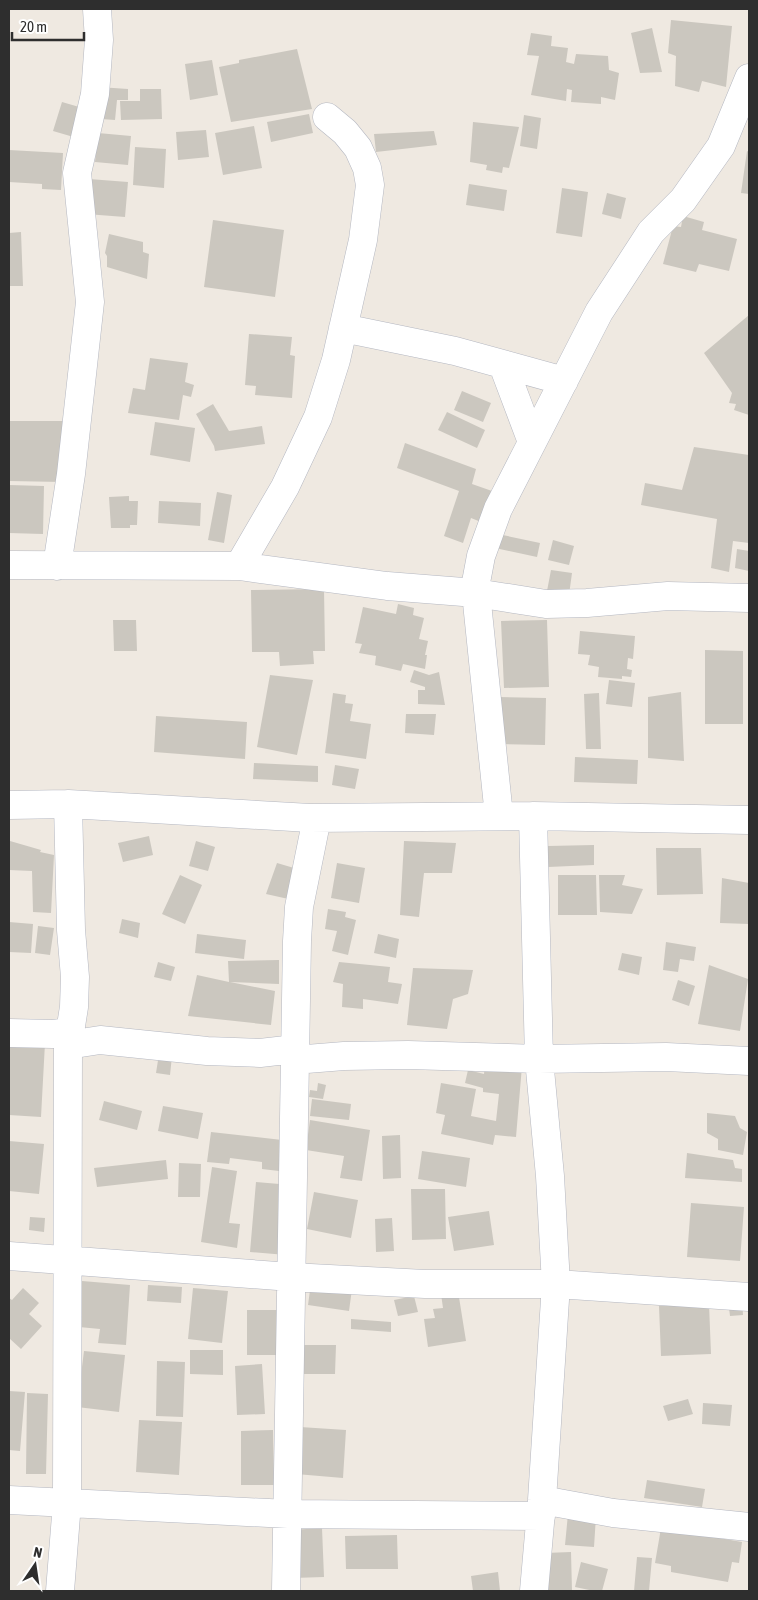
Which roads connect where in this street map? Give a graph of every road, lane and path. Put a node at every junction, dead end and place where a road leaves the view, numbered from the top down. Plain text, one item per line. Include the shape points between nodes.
1 (97, 9) edge
2 (749, 78) edge
3 (327, 117) dead end
4 (344, 328) junction
5 (503, 365) junction
6 (564, 381) junction
7 (532, 442) junction
8 (9, 565) edge
9 (57, 566) junction
10 (239, 566) junction
11 (475, 593) junction
12 (749, 598) edge
13 (68, 804) junction
14 (9, 805) edge
15 (499, 816) junction
16 (533, 816) junction
17 (317, 818) junction
18 (749, 820) edge
19 (9, 1033) edge
20 (69, 1038) junction
21 (295, 1055) junction
22 (539, 1059) junction
23 (749, 1061) edge
24 (9, 1256) edge
25 (68, 1260) junction
26 (291, 1277) junction
27 (556, 1284) junction
28 (749, 1296) edge
29 (9, 1500) edge
30 (67, 1502) junction
31 (542, 1508) junction
32 (288, 1514) junction
33 (749, 1527) edge
34 (60, 1591) edge
35 (286, 1591) edge
36 (534, 1591) edge

1 - 9 street via 99,40 95,94 78,173 90,302
2 - 6 street via 722,146 683,200 651,232 599,312
3 - 4 street via 358,148 370,185 363,240
4 - 5 street via 416,342
4 - 10 street via 318,417 285,487
5 - 6 street
5 - 7 street
6 - 7 street
7 - 11 street via 498,510 481,556
8 - 9 street
9 - 10 street
10 - 11 street via 387,586
11 - 12 street via 546,604 668,596
11 - 15 street
13 - 14 street
13 - 17 street
13 - 20 street via 75,977
15 - 16 street
15 - 17 street
16 - 18 street
16 - 22 street
17 - 21 street via 299,907
19 - 20 street via 52,1034
20 - 21 street
20 - 25 street
21 - 22 street
21 - 26 street
22 - 23 street via 666,1057
22 - 27 street
24 - 25 street
25 - 26 street
25 - 30 street
26 - 27 street via 425,1284
26 - 32 street
27 - 28 street
27 - 31 street
29 - 30 street
30 - 32 street
30 - 34 street
31 - 32 street
31 - 33 street
31 - 36 street
32 - 35 street

